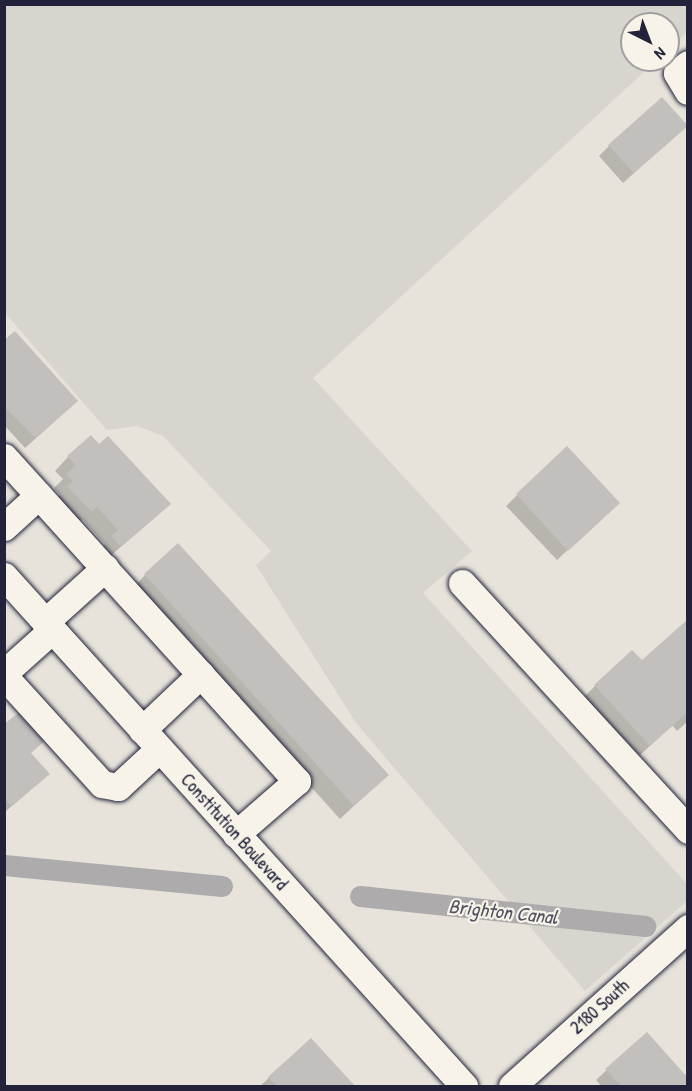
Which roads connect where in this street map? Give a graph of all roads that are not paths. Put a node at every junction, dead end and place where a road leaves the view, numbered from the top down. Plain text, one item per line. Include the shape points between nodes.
1 (687, 64) edge
2 (687, 91) edge
3 (5, 459) edge
4 (39, 495) junction
5 (4, 527) edge
6 (105, 568) junction
7 (4, 576) edge
8 (462, 583) dead end
9 (48, 626) junction
10 (4, 674) edge
11 (201, 674) junction
12 (151, 740) junction
13 (687, 830) edge
14 (236, 834) junction
15 (687, 928) edge
16 (465, 1086) edge
17 (512, 1086) edge

1 - 2 street via 677,73
3 - 4 street
4 - 5 street
4 - 6 street
6 - 9 street
6 - 11 street
7 - 9 street, Constitution Boulevard
8 - 13 street
9 - 10 street
9 - 12 street, Constitution Boulevard
10 - 12 street via 102,784 118,787
11 - 12 street
11 - 14 street via 297,781
12 - 14 street, Constitution Boulevard
14 - 16 street, Constitution Boulevard
15 - 17 street, 2180 South

